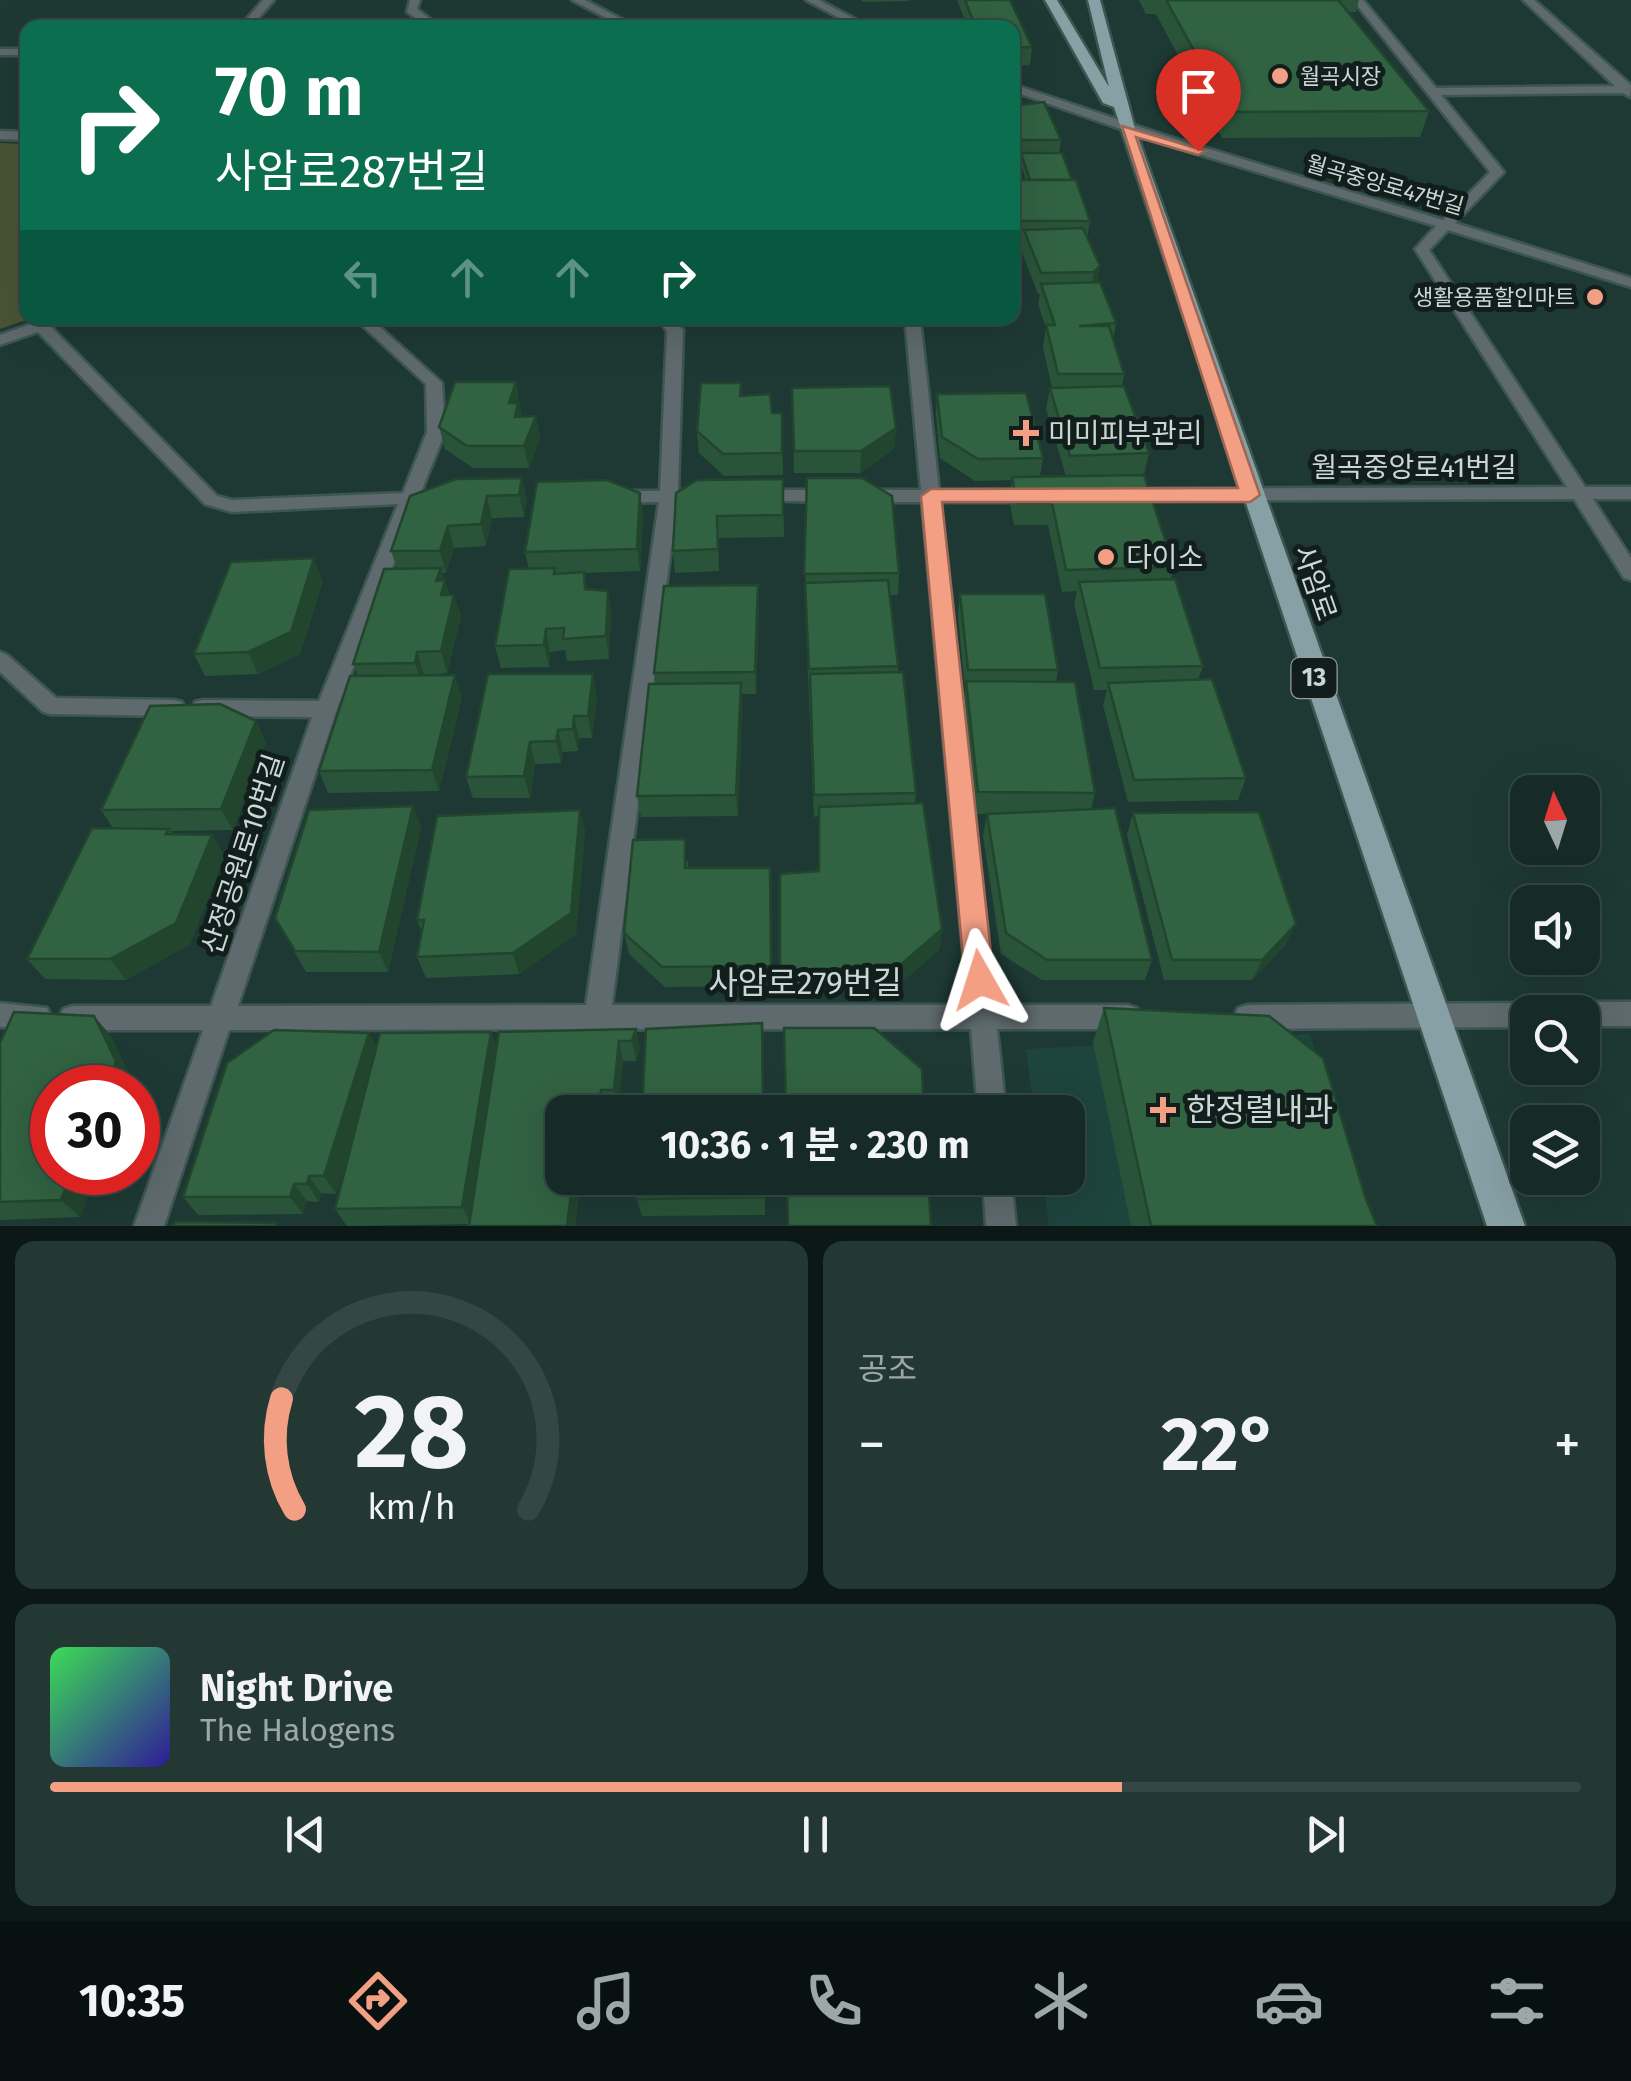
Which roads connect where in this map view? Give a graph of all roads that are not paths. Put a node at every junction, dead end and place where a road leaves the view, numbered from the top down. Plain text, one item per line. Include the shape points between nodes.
1 (269, 0) edge
2 (415, 0) edge
3 (576, 0) edge
4 (811, 0) edge
5 (1051, 0) edge
6 (1094, 0) edge
7 (1358, 0) edge
8 (1528, 0) edge
9 (251, 20) edge
10 (426, 20) edge
11 (617, 20) edge
12 (851, 20) edge
13 (1020, 90) edge
14 (1629, 91) edge
15 (1434, 92) junction
16 (1126, 129) junction
17 (1448, 225) junction
18 (1631, 283) edge
19 (369, 325) edge
20 (670, 325) edge
21 (913, 325) edge
22 (41, 326) joint
23 (0, 340) edge
24 (1631, 493) edge
25 (1579, 494) junction
26 (1250, 495) junction
27 (669, 496) junction
28 (931, 496) junction
29 (1048, 496) edge
30 (1107, 496) edge
31 (409, 497) junction
32 (449, 497) edge
33 (589, 497) edge
34 (1631, 573) edge
35 (0, 660) edge
36 (326, 709) junction
37 (1600, 1014) edge
38 (1631, 1014) edge
39 (1510, 1015) edge
40 (0, 1016) edge
41 (1433, 1016) junction
42 (1162, 1017) edge
43 (1221, 1017) edge
44 (597, 1018) junction
45 (984, 1018) junction
46 (222, 1019) junction
47 (991, 1095) edge
48 (999, 1195) edge
49 (149, 1226) edge
50 (1002, 1226) edge
51 (1506, 1226) edge

1 - 9 street
2 - 10 street via 411,10
3 - 11 street
4 - 12 street
5 - 16 main road, 사암로 / 13
6 - 16 main road, 사암로 / 13
7 - 15 street
8 - 14 street
13 - 16 street, 월곡중앙로47번길
14 - 15 street
15 - 17 street via 1497,172
16 - 17 street, 월곡중앙로47번길
16 - 26 main road, 사암로 / 13
17 - 18 street, 월곡중앙로47번길
17 - 25 street, 월곡중앙로41번길 via 1422,249
19 - 31 street, 산정공원로10번길 via 434,384 436,432
20 - 27 street
21 - 28 street
22 - 23 street
22 - 31 street via 211,500 232,506
24 - 25 street, 월곡중앙로41번길
25 - 26 street, 월곡중앙로41번길
25 - 34 street
26 - 30 street, 월곡중앙로41번길
26 - 41 main road, 사암로 / 13
27 - 28 street
27 - 33 street
27 - 44 street
28 - 29 street
28 - 45 street
31 - 32 street
31 - 36 street, 산정공원로10번길
35 - 36 street via 51,706
36 - 46 street, 산정공원로10번길
37 - 38 street
39 - 41 street
40 - 46 street
41 - 43 street
41 - 51 main road, 사암로 / 13
42 - 45 street, 사암로279번길
44 - 45 street, 사암로279번길
44 - 46 street, 사암로279번길
45 - 47 street
46 - 49 street, 산정공원로10번길
48 - 50 street

